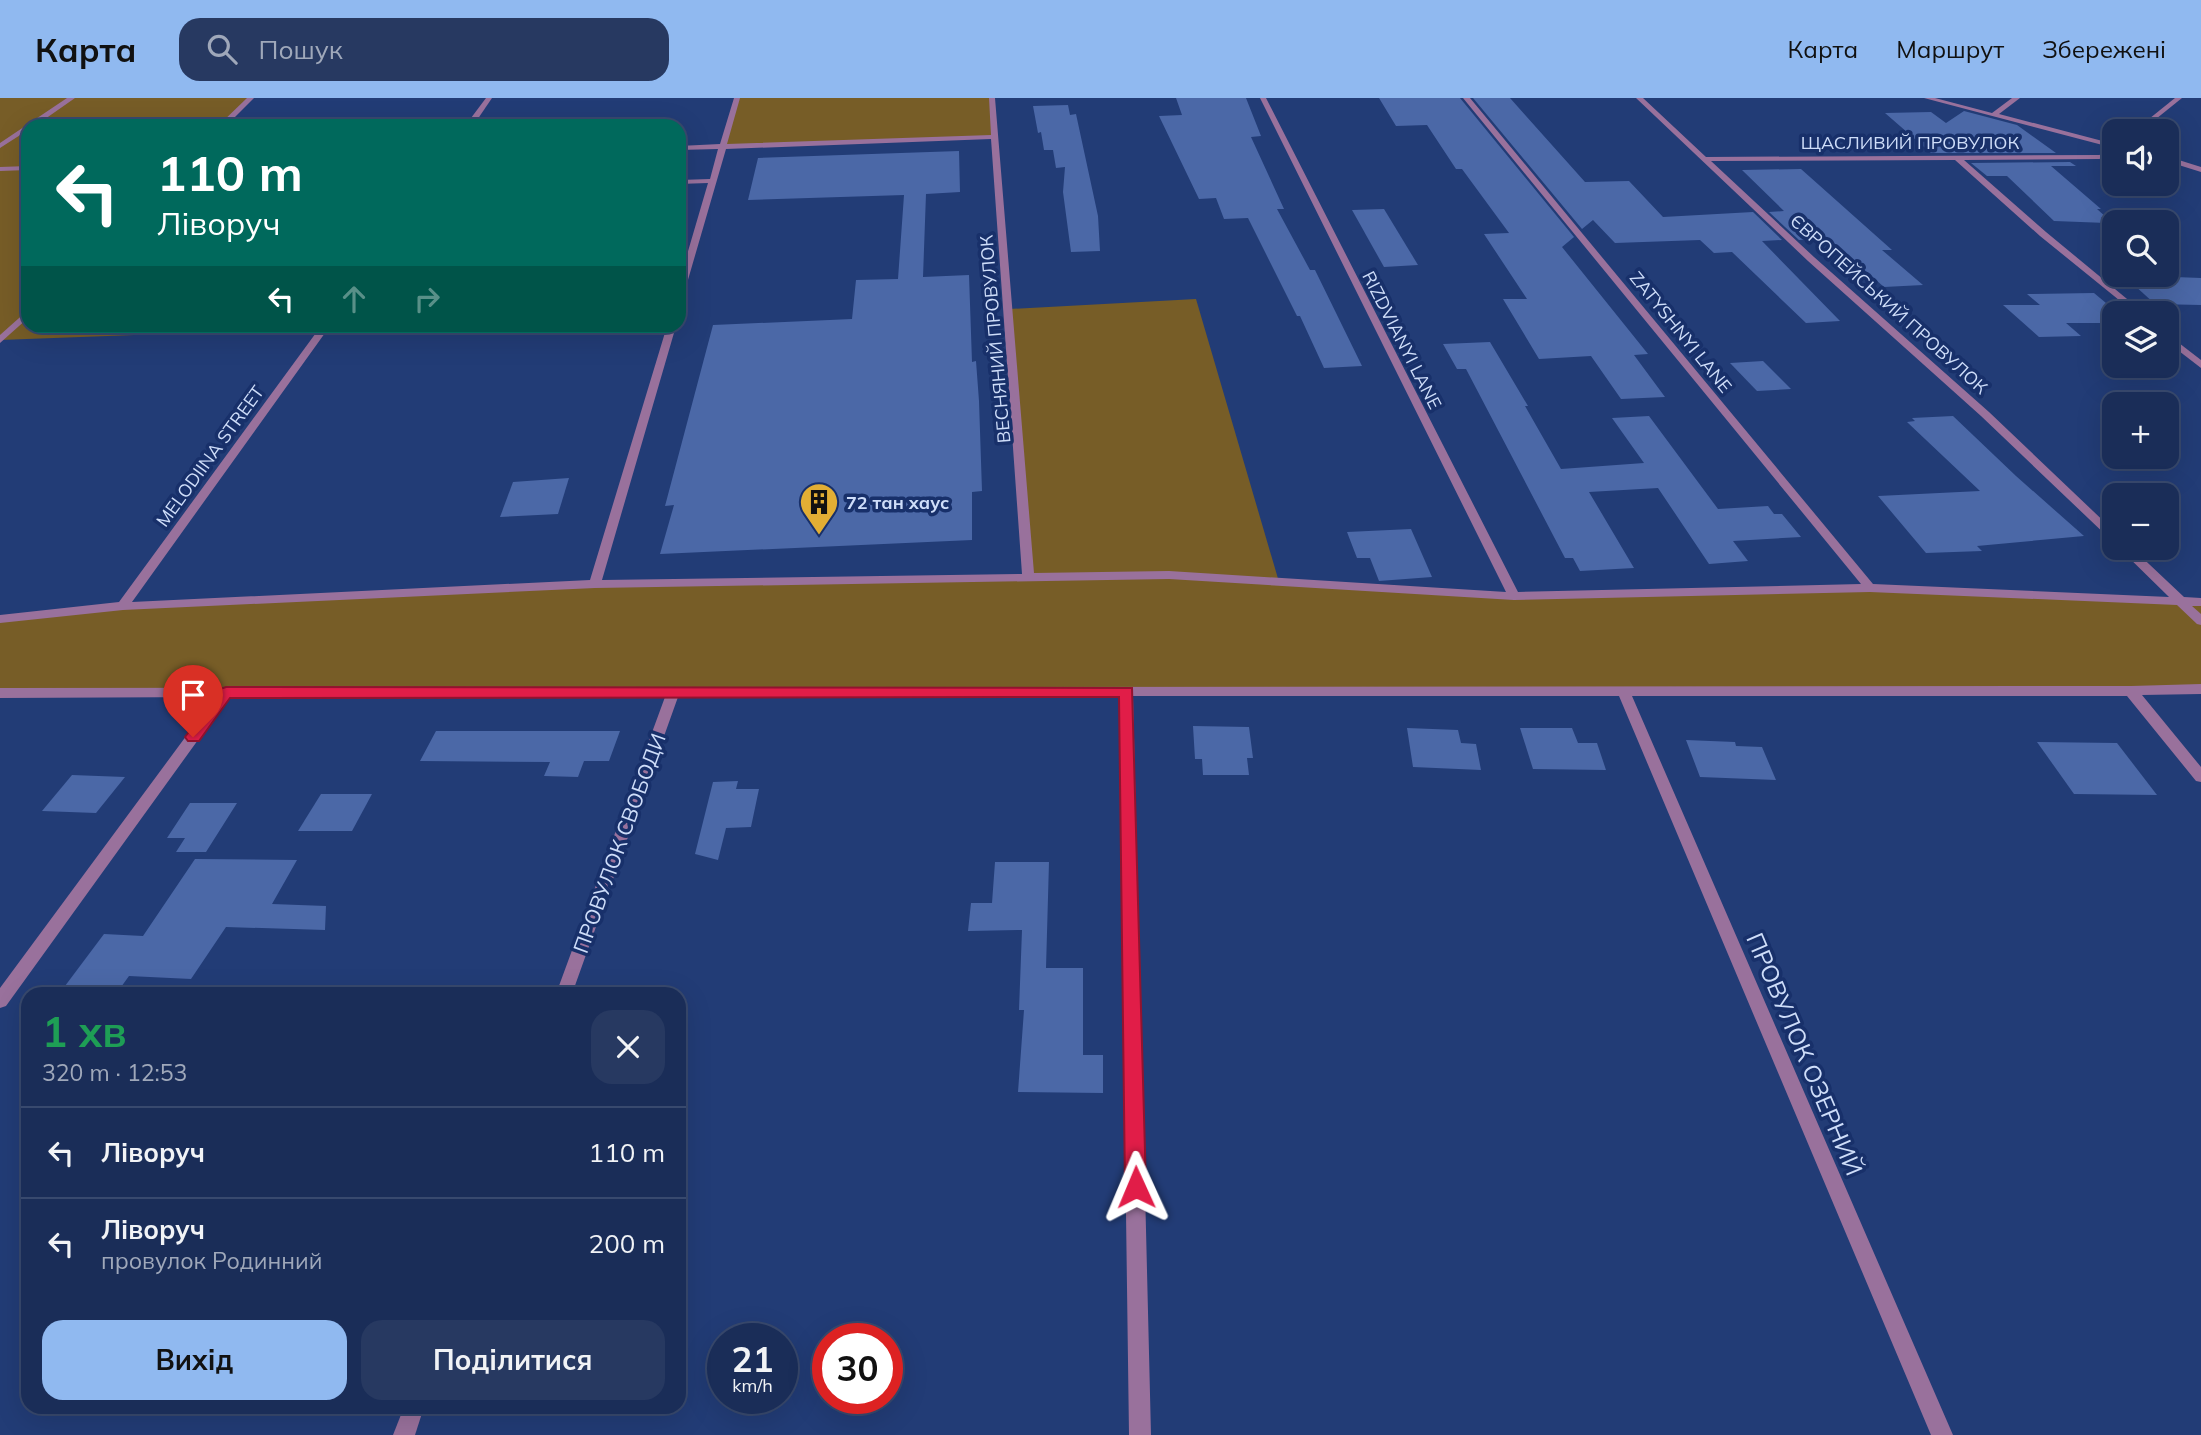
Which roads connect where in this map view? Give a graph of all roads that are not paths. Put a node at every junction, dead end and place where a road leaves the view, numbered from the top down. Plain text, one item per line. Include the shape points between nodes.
1 (72, 98) edge
2 (251, 98) edge
3 (489, 98) edge
4 (737, 98) edge
5 (992, 98) edge
6 (1263, 98) edge
7 (1466, 98) edge
8 (1639, 98) edge
9 (1927, 98) edge
10 (2017, 98) edge
11 (2179, 98) edge
12 (1993, 115) junction
13 (41, 119) edge
14 (229, 119) edge
15 (474, 119) edge
16 (2152, 119) edge
17 (21, 132) edge
18 (994, 137) junction
19 (2102, 143) edge
20 (0, 146) edge
21 (723, 147) junction
22 (686, 149) edge
23 (2102, 156) edge
24 (1957, 158) junction
25 (1707, 159) junction
26 (2179, 162) edge
27 (21, 168) edge
28 (0, 169) edge
29 (2201, 170) edge
30 (713, 181) junction
31 (686, 182) edge
32 (686, 250) edge
33 (693, 250) junction
34 (686, 274) edge
35 (2125, 301) edge
36 (21, 320) edge
37 (320, 333) edge
38 (669, 333) edge
39 (0, 340) edge
40 (2179, 346) edge
41 (2201, 365) edge
42 (2102, 526) edge
43 (2137, 560) edge
44 (1027, 578) junction
45 (595, 584) junction
46 (1870, 588) junction
47 (1514, 596) junction
48 (2180, 601) junction
49 (2201, 601) edge
50 (123, 606) junction
51 (0, 619) edge
52 (2201, 621) edge
53 (2201, 689) edge
54 (1623, 691) junction
55 (2131, 691) junction
56 (226, 692) junction
57 (673, 692) junction
58 (1126, 692) junction
59 (0, 693) edge
60 (2201, 777) edge
61 (567, 987) edge
62 (0, 1001) edge
63 (412, 1414) edge
64 (404, 1435) edge
65 (1140, 1435) edge
66 (1942, 1435) edge

1 - 13 street
2 - 14 street
3 - 15 street
4 - 21 street
5 - 18 street, ВЕСНЯНИЙ ПРОВУЛОК
6 - 47 street, RIZDVIANYI LANE
7 - 46 street, ZATYSHNYI LANE
8 - 25 street, ЄВРОПЕЙСЬКИЙ ПРОВУЛОК
9 - 12 street
10 - 12 street
11 - 16 street
12 - 19 street
17 - 20 street
18 - 21 street
18 - 44 street, ВЕСНЯНИЙ ПРОВУЛОК
21 - 22 street
21 - 30 street
23 - 24 street, ЩАСЛИВИЙ ПРОВУЛОК
24 - 25 street, ЩАСЛИВИЙ ПРОВУЛОК
24 - 35 street
25 - 42 street, ЄВРОПЕЙСЬКИЙ ПРОВУЛОК
26 - 29 street
27 - 28 street
30 - 31 street
30 - 33 street
32 - 33 street
33 - 34 street
36 - 39 street
37 - 50 street, MELODIINA STREET
38 - 45 street
40 - 41 street
43 - 48 street
44 - 45 street
44 - 47 street via 1169,576
45 - 50 street
46 - 47 street
46 - 48 street
48 - 49 street
48 - 52 street
50 - 51 street
53 - 55 street
54 - 55 street
54 - 58 street
54 - 66 street, ПРОВУЛОК ОЗЕРНИЙ
55 - 60 street
56 - 57 street
56 - 59 street
56 - 62 street
57 - 58 street
57 - 61 street, ПРОВУЛОК СВОБОДИ
58 - 65 street
63 - 64 street

